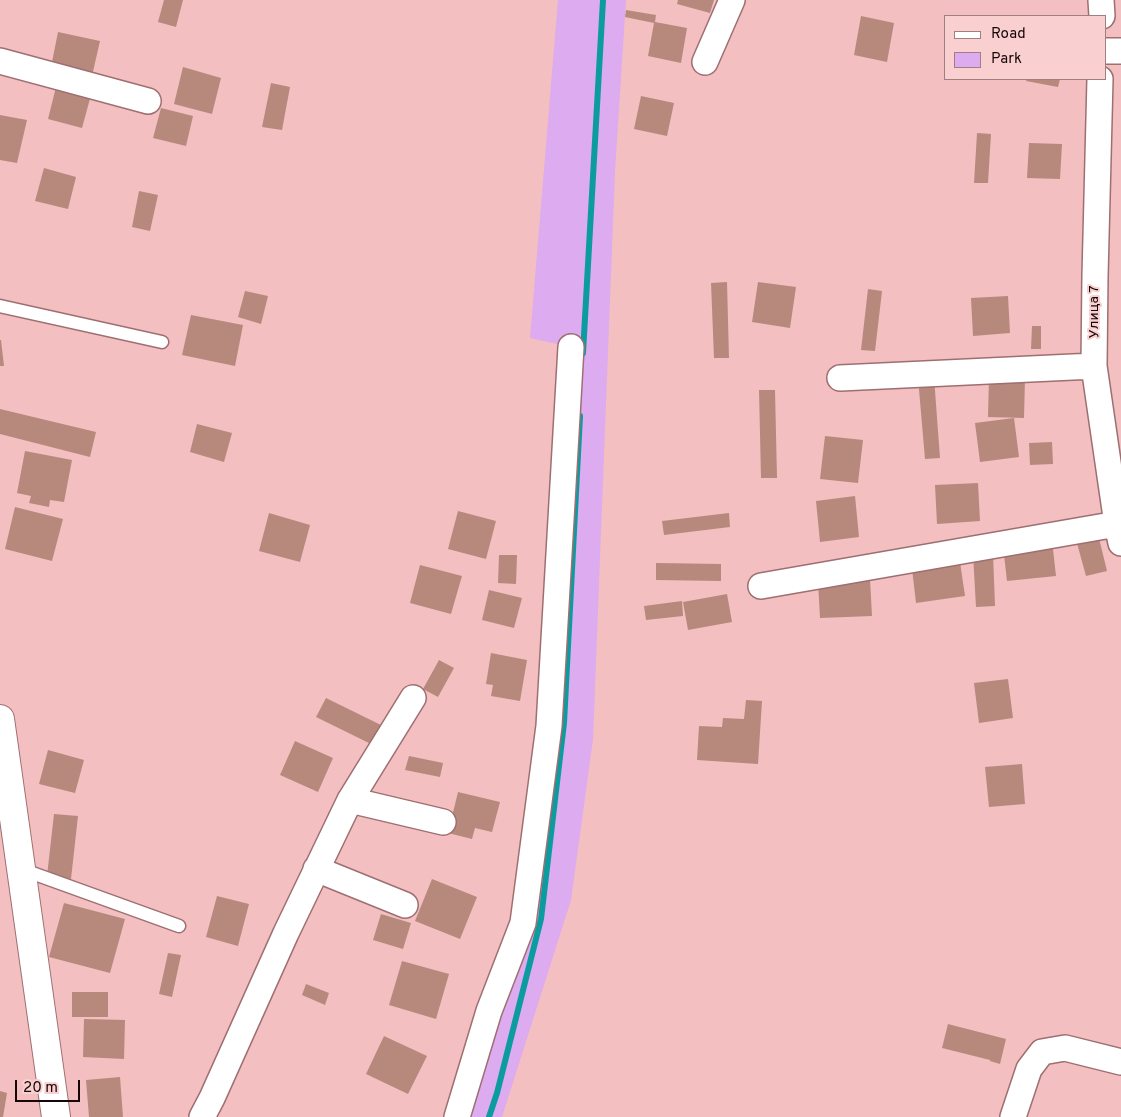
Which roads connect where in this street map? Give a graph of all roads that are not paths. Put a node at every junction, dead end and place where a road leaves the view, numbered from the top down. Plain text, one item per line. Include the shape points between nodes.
1 (732, 0) edge
2 (1101, 0) edge
3 (1102, 15) edge
4 (1106, 51) edge
5 (1121, 51) edge
6 (0, 61) edge
7 (705, 62) dead end
8 (1100, 80) edge
9 (148, 101) dead end
10 (0, 306) edge
11 (162, 342) dead end
12 (571, 347) dead end
13 (1094, 366) junction
14 (840, 378) dead end
15 (1119, 534) edge
16 (761, 586) dead end
17 (413, 698) dead end
18 (0, 719) edge
19 (350, 800) junction
20 (443, 822) dead end
21 (21, 869) junction
22 (316, 869) junction
23 (405, 905) dead end
24 (179, 926) dead end
25 (1121, 1062) edge
26 (56, 1117) edge
27 (202, 1117) edge
28 (457, 1117) edge
29 (1013, 1117) edge

1 - 7 street
2 - 3 street
4 - 5 street
6 - 9 street
8 - 13 street, Улица 7
10 - 11 lane
12 - 28 street via 549,726 523,923 489,1011
13 - 14 street
13 - 15 street, Улица 7
15 - 16 street
17 - 19 street
18 - 21 main road
19 - 20 street
19 - 22 street
21 - 24 lane
21 - 26 main road
22 - 23 street
22 - 27 street
25 - 29 street via 1065,1048 1042,1052 1029,1069

